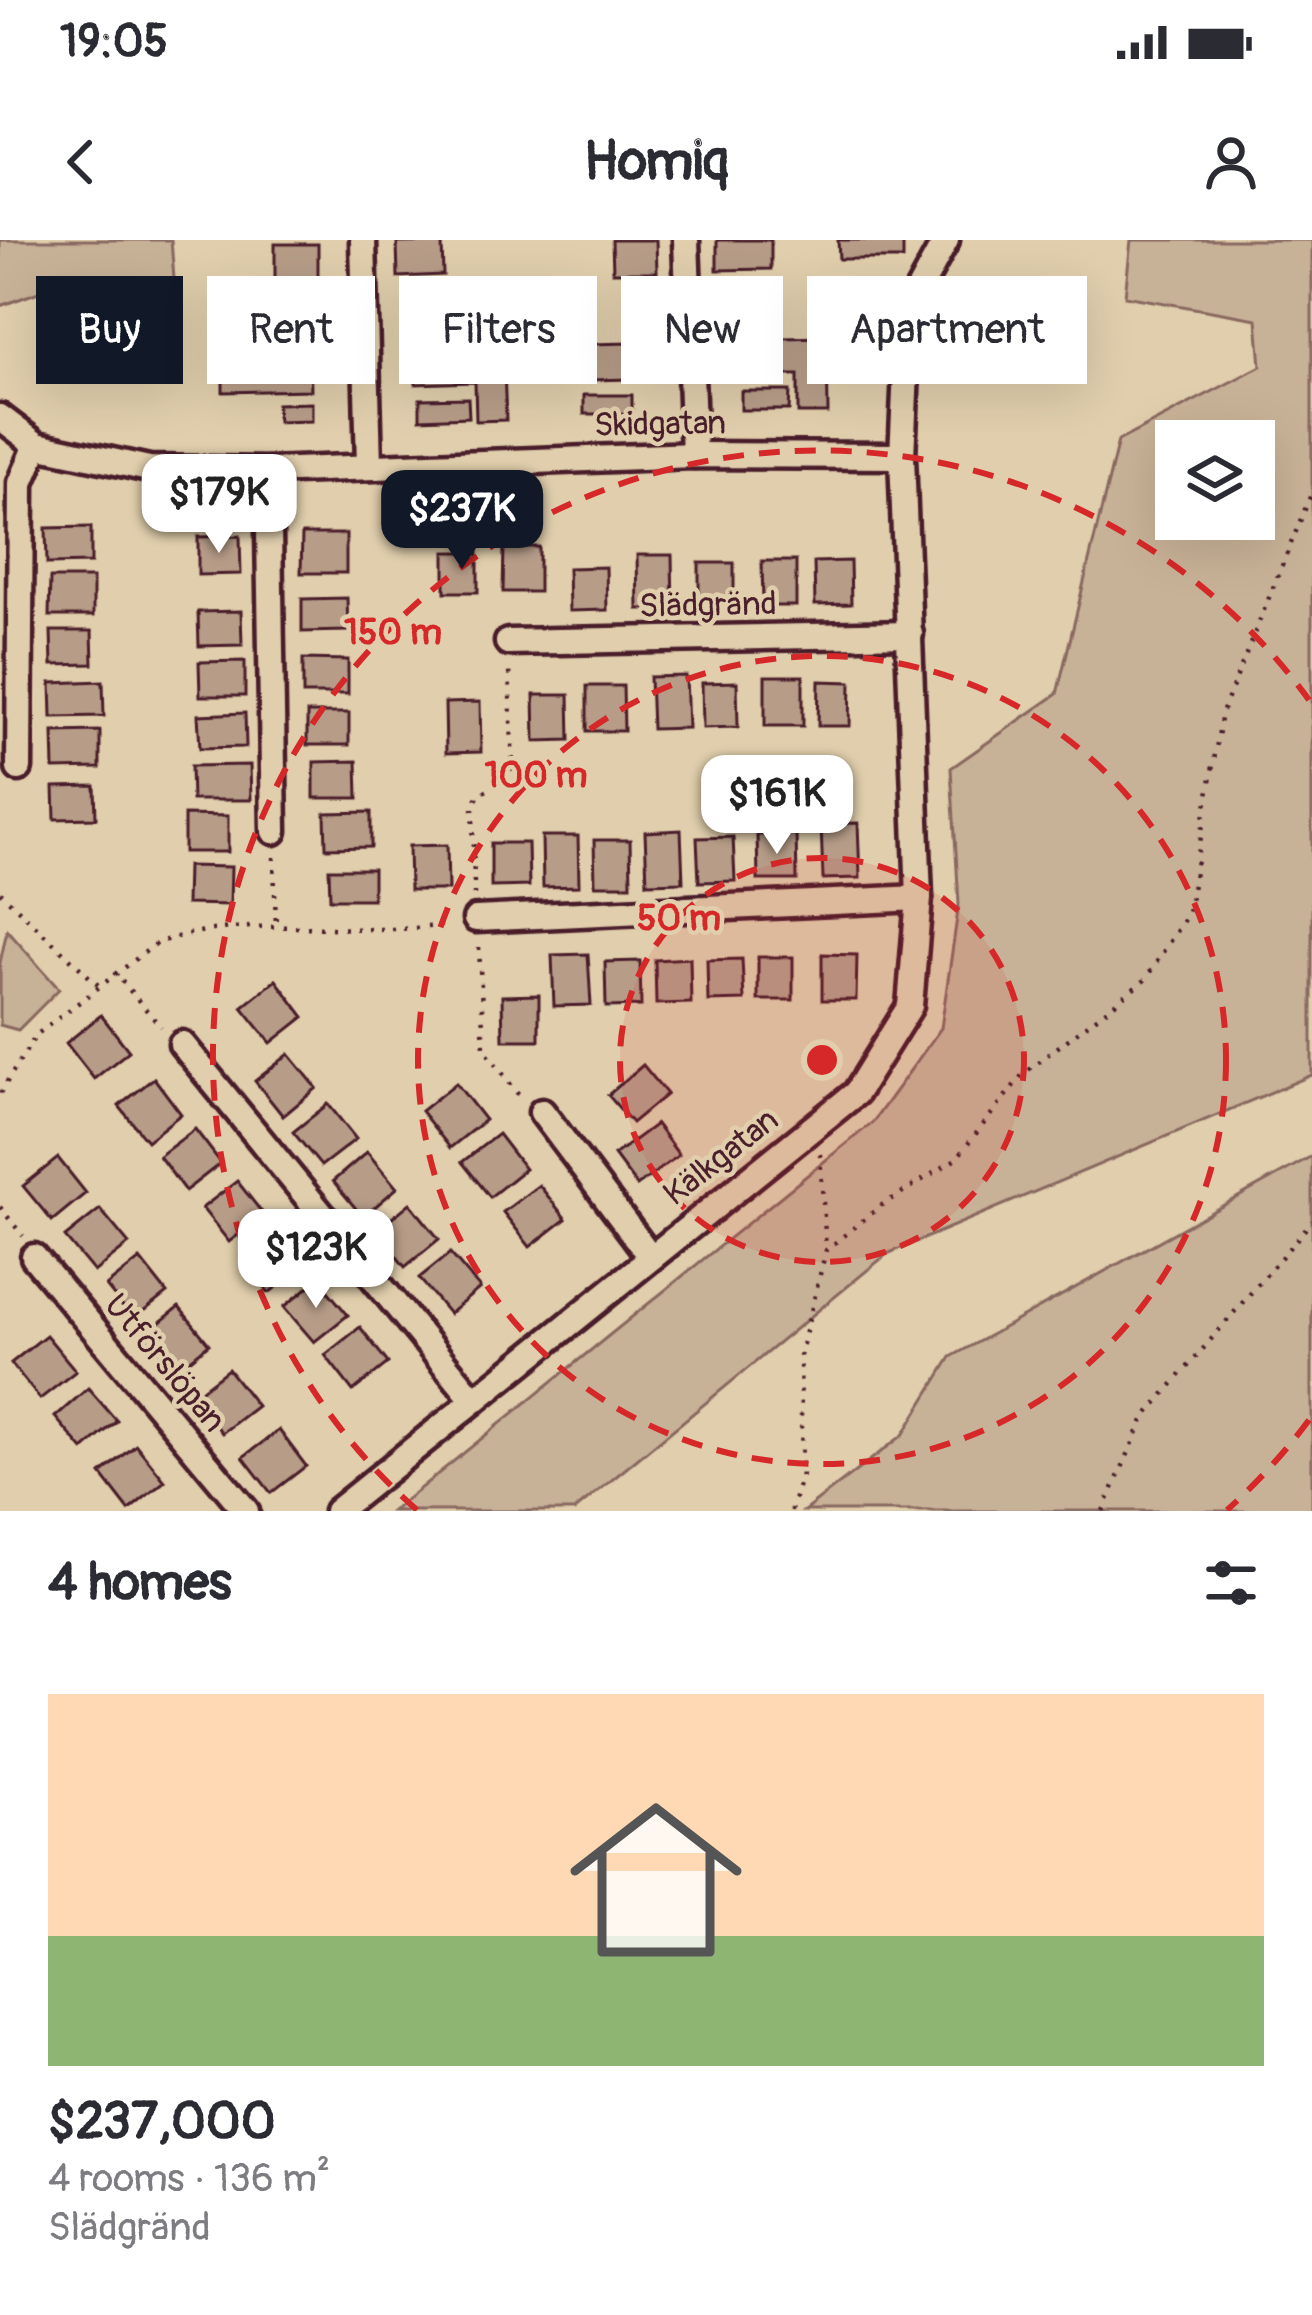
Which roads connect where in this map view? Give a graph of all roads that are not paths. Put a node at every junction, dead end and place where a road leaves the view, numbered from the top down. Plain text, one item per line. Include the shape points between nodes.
1 (363, 240) edge
2 (686, 240) edge
3 (946, 240) edge
4 (0, 417) edge
5 (38, 445) junction
6 (694, 455) junction
7 (902, 456) junction
8 (369, 465) junction
9 (268, 471) junction
10 (910, 634) junction
11 (508, 642) road end
12 (19, 768) dead end
13 (274, 831) road end
14 (919, 898) junction
15 (476, 919) road end
16 (182, 1044) road end
17 (542, 1112) road end
18 (649, 1255) junction
19 (34, 1257) road end
20 (473, 1399) junction
21 (246, 1511) edge
22 (337, 1511) edge

1 - 8 street
2 - 6 street
3 - 7 street, Kälkgatan via 909,308
4 - 5 street, Skidgatan
5 - 9 street, Skidgatan via 149,470
5 - 12 street via 20,483
6 - 7 street, Skidgatan
6 - 8 street, Skidgatan
7 - 10 street, Kälkgatan
8 - 9 street, Skidgatan
9 - 13 street
10 - 11 street, Slädgränd
10 - 14 street, Kälkgatan
14 - 15 street
14 - 18 street, Kälkgatan via 910,1006 856,1093
16 - 20 street
17 - 18 street
18 - 20 street, Kälkgatan
19 - 21 street, Utförslöpan
20 - 22 street, Kälkgatan

